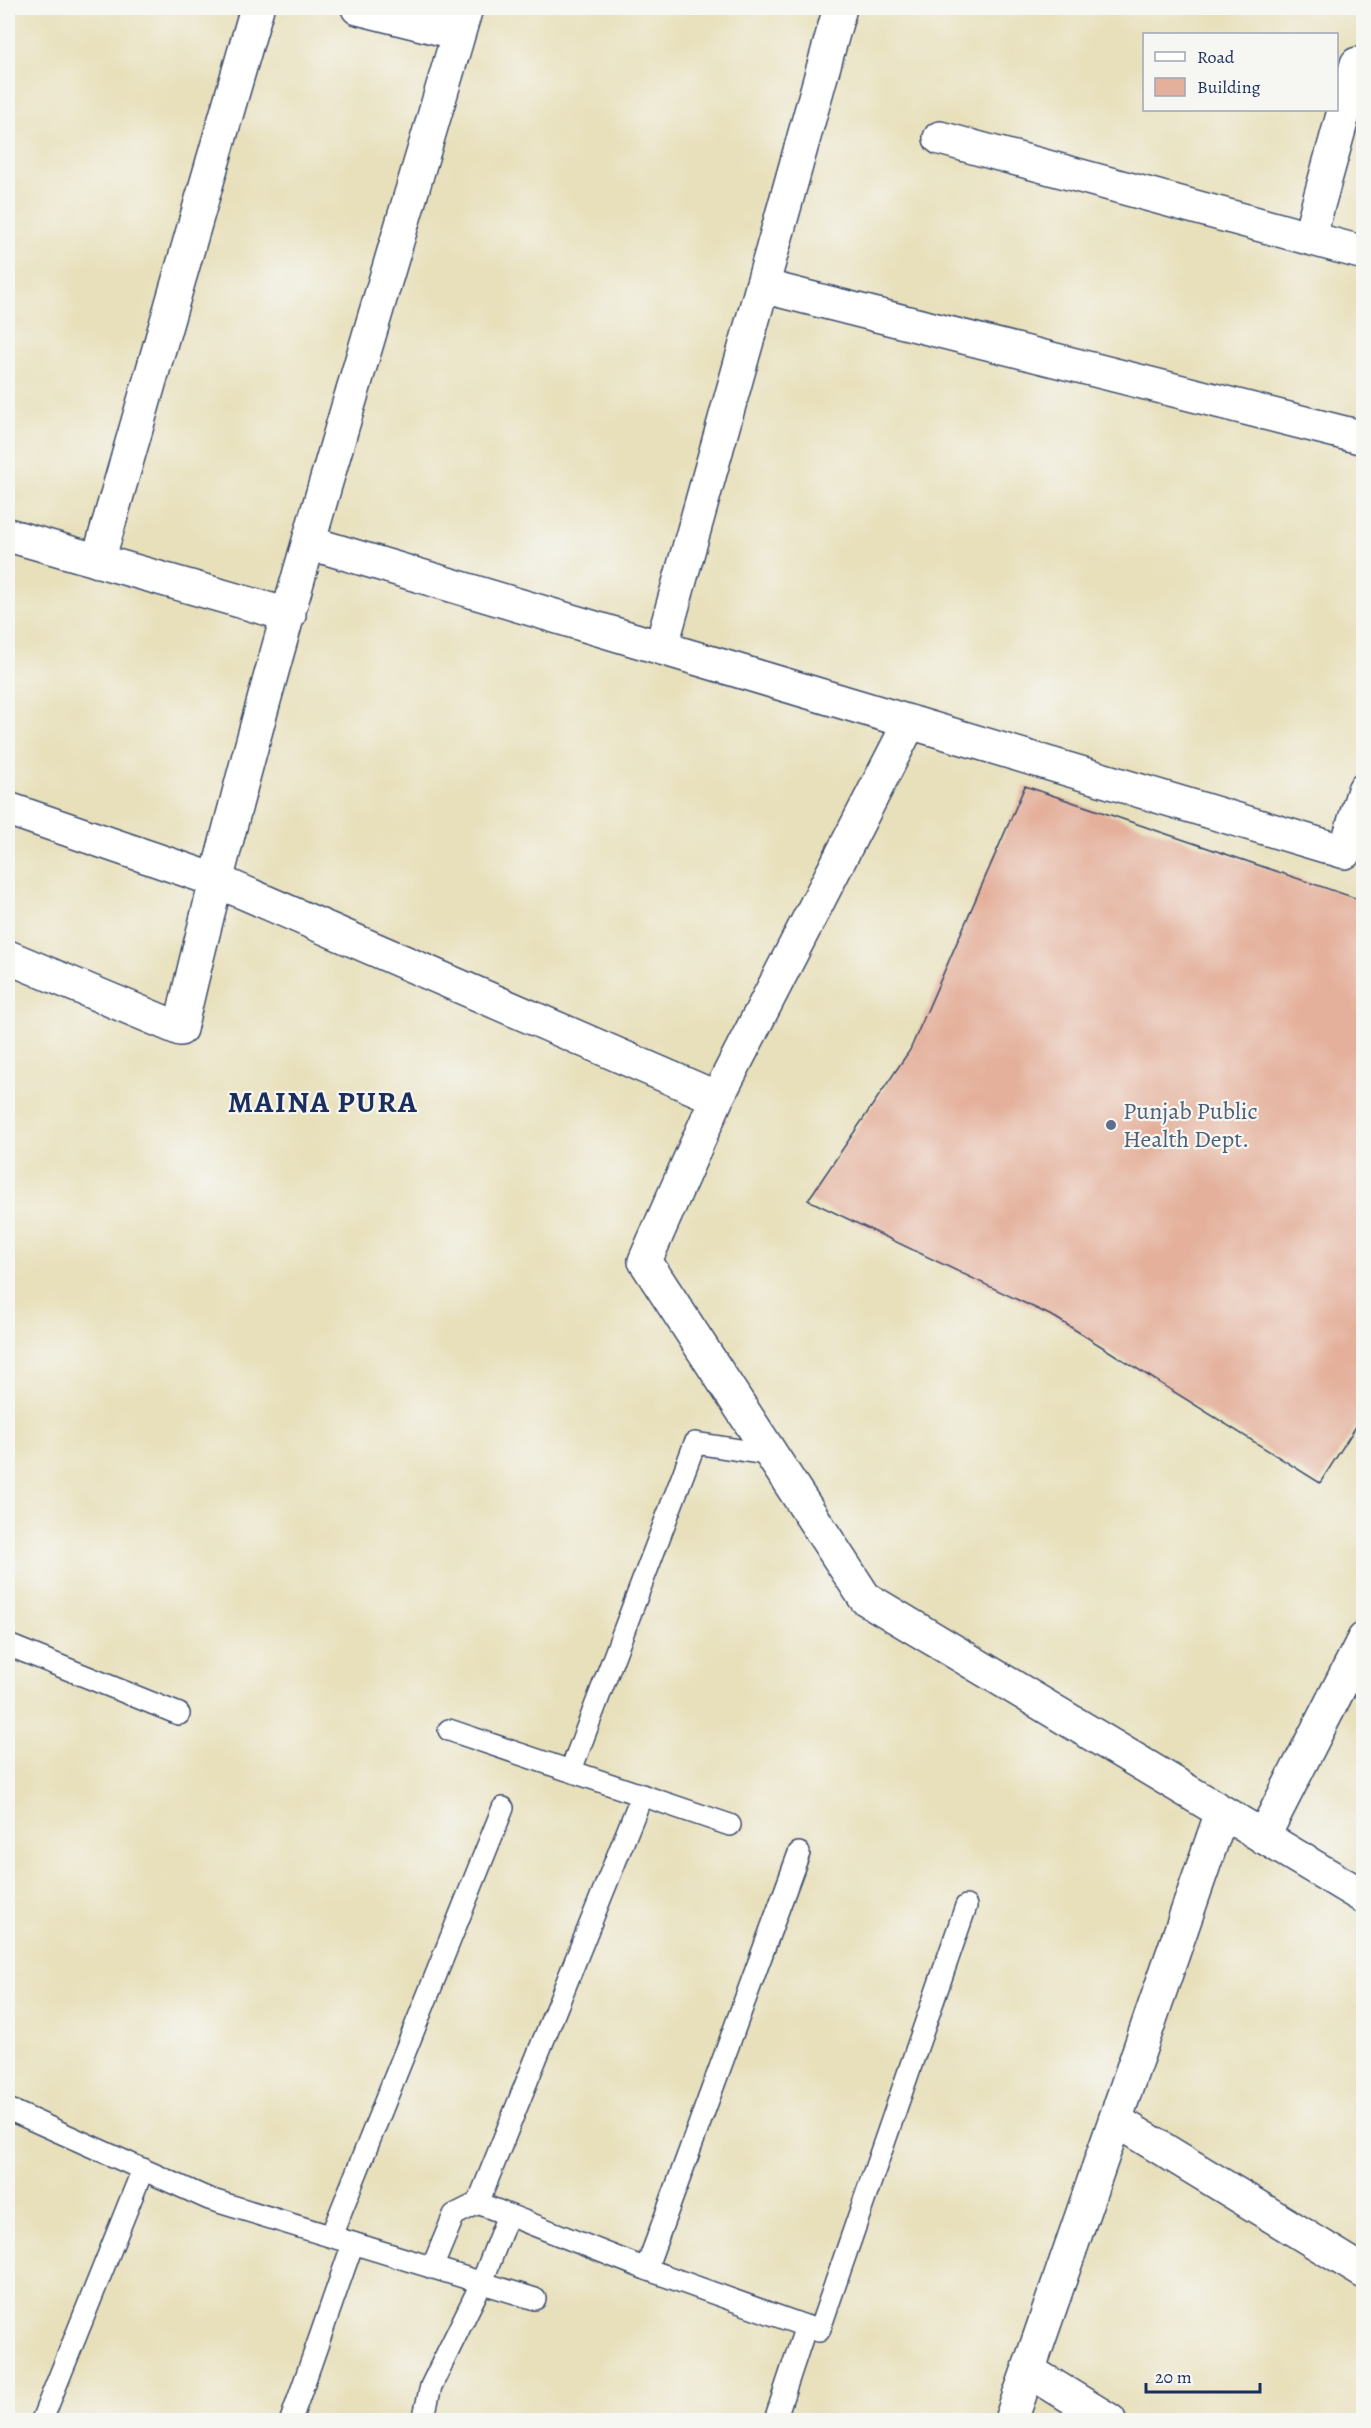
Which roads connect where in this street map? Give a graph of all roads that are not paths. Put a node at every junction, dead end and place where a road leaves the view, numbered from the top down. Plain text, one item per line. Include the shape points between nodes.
1 (257, 8) edge
2 (358, 8) edge
3 (840, 8) edge
4 (462, 20) edge
5 (1357, 64) dead end
6 (940, 138) dead end
7 (1309, 238) junction
8 (1364, 253) edge
9 (762, 286) junction
10 (1364, 438) edge
11 (8, 535) edge
12 (310, 543) junction
13 (98, 561) junction
14 (289, 615) junction
15 (661, 648) junction
16 (910, 722) junction
17 (1364, 789) edge
18 (8, 809) edge
19 (215, 880) junction
20 (8, 957) edge
21 (717, 1098) junction
22 (771, 1455) junction
23 (1364, 1639) edge
24 (8, 1645) edge
25 (179, 1714) dead end
26 (449, 1730) dead end
27 (572, 1770) junction
28 (642, 1796) junction
29 (503, 1808) dead end
30 (1222, 1812) junction
31 (730, 1825) dead end
32 (1263, 1837) junction
33 (799, 1853) dead end
34 (1364, 1897) edge
35 (966, 1906) dead end
36 (8, 2109) edge
37 (1115, 2120) junction
38 (143, 2169) junction
39 (478, 2203) junction
40 (508, 2215) junction
41 (331, 2236) junction
42 (353, 2243) junction
43 (432, 2268) junction
44 (646, 2269) junction
45 (1364, 2272) edge
46 (482, 2282) junction
47 (535, 2299) dead end
48 (806, 2326) junction
49 (1029, 2371) junction
50 (42, 2421) edge
51 (291, 2421) edge
52 (423, 2421) edge
53 (775, 2421) edge
54 (1011, 2421) edge
55 (1109, 2421) edge

1 - 13 street
2 - 4 street
3 - 9 street
4 - 12 street
5 - 7 street
6 - 7 street
7 - 8 street
9 - 10 street
9 - 15 street
11 - 13 street
12 - 14 street
12 - 15 street
13 - 14 street
14 - 19 street
15 - 16 street
16 - 17 street via 1346,852
16 - 21 street
18 - 19 street
19 - 20 street via 180,1029
19 - 21 street
21 - 22 street via 645,1261
22 - 27 lane via 695,1443
22 - 30 street via 865,1598
23 - 32 street
24 - 25 lane
26 - 27 lane
27 - 28 lane
28 - 31 lane
28 - 39 lane
29 - 41 lane
30 - 32 street
30 - 37 street
32 - 34 street
33 - 44 lane
35 - 48 lane via 819,2331
36 - 38 lane
37 - 45 street
37 - 49 street
38 - 41 lane via 209,2199
38 - 50 lane
39 - 40 lane
39 - 43 lane via 454,2215
40 - 44 lane
40 - 46 lane
41 - 42 lane
42 - 43 lane
42 - 51 lane
43 - 46 lane
44 - 48 lane
46 - 47 lane
46 - 52 lane via 432,2386
48 - 53 lane
49 - 54 street
49 - 55 street

